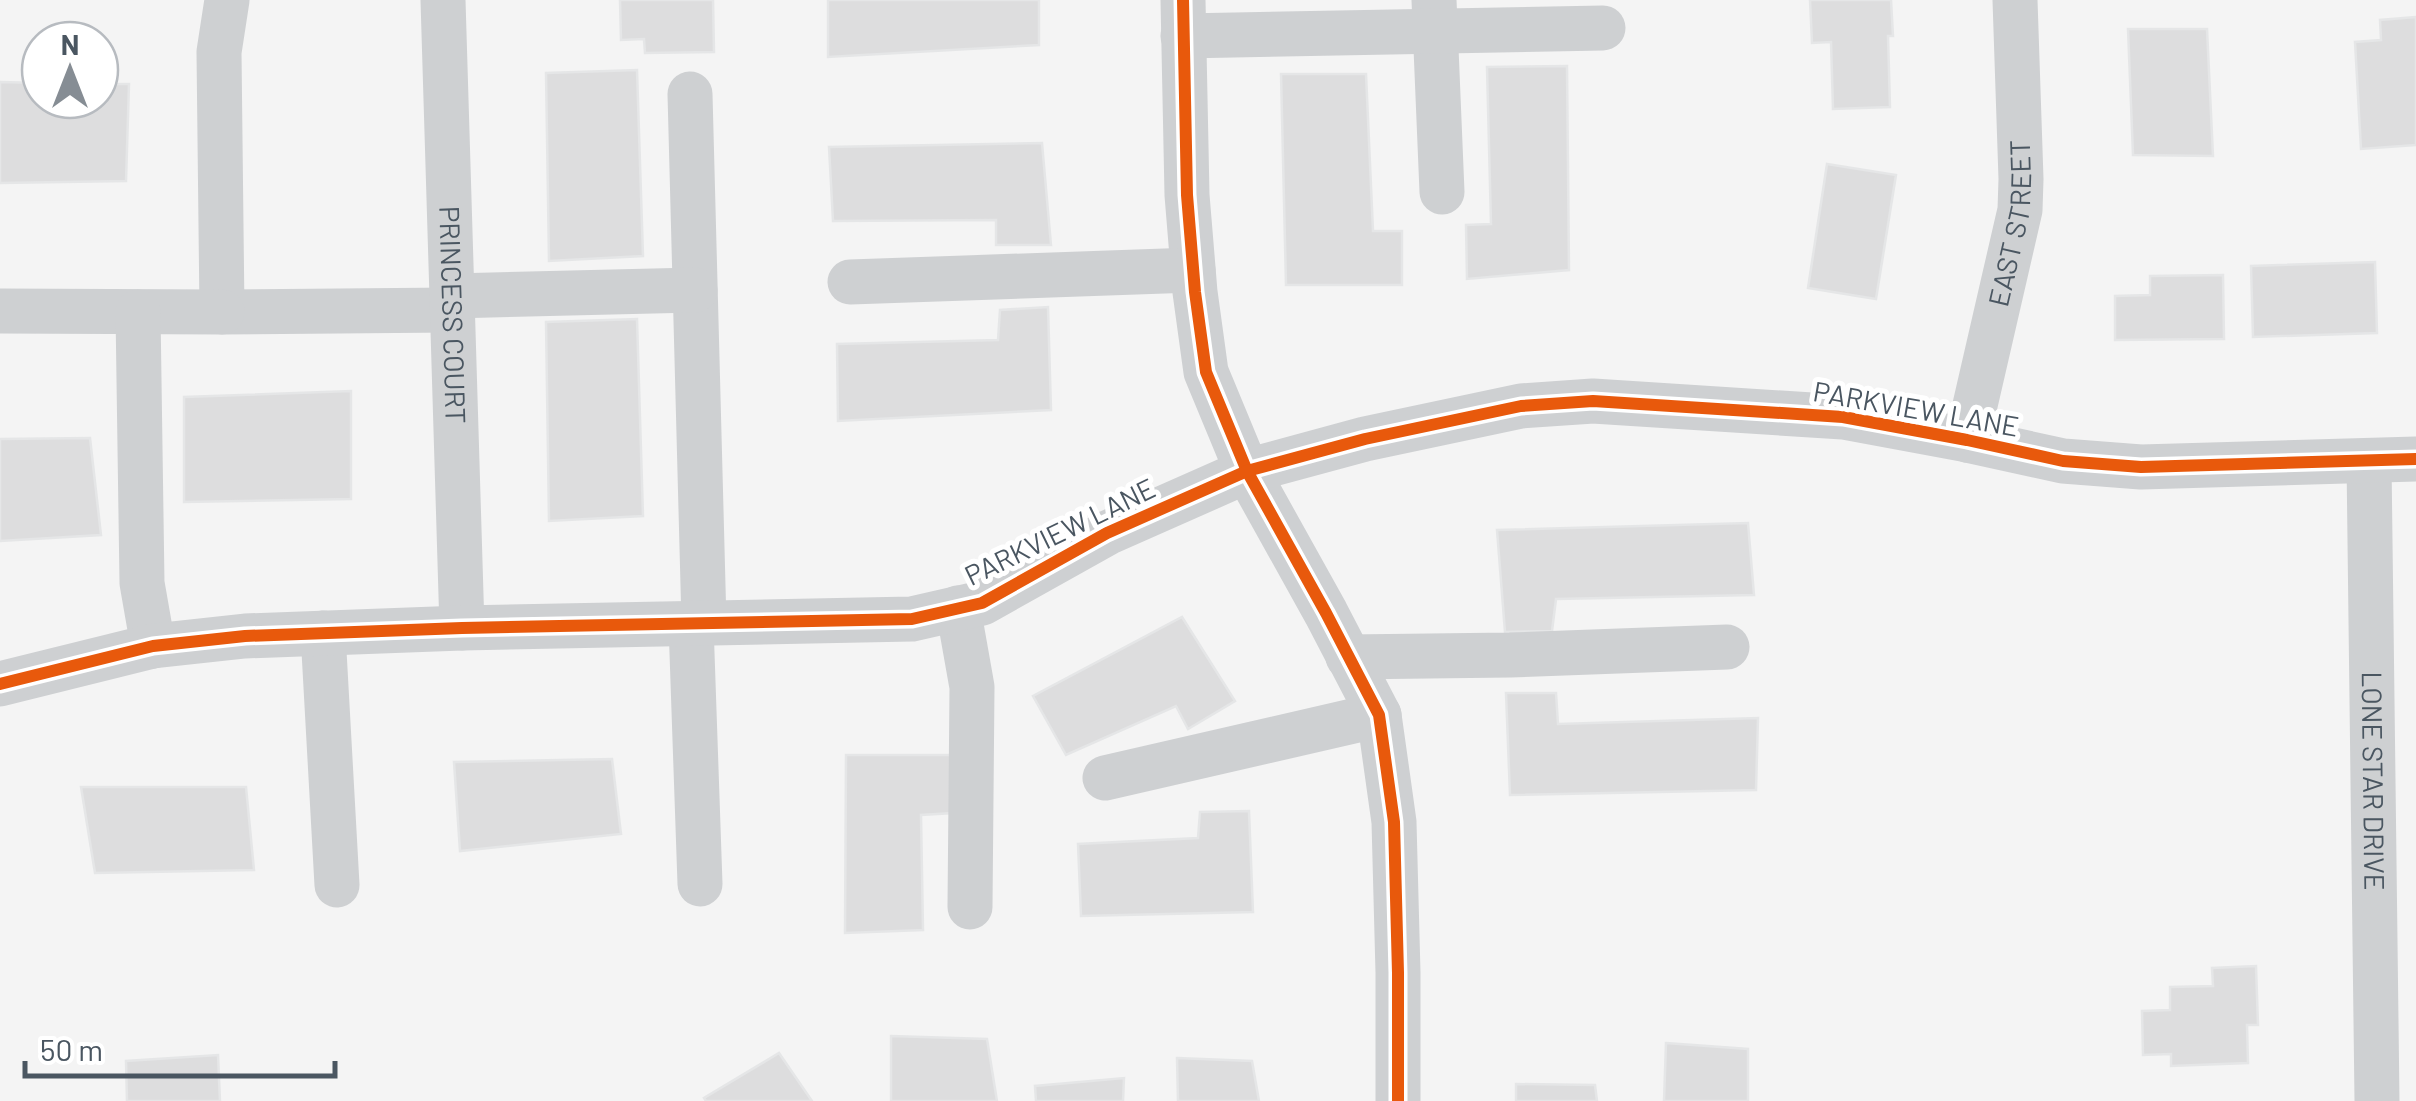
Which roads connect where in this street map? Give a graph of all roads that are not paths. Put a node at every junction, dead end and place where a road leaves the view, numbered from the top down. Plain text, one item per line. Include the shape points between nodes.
1 (227, 0) edge
2 (443, 0) edge
3 (2015, 0) edge
4 (1435, 16) edge
5 (1183, 18) edge
6 (1603, 28) dead end
7 (690, 94) dead end
8 (1442, 192) dead end
9 (1193, 270) junction
10 (850, 282) dead end
11 (695, 290) junction
12 (452, 303) junction
13 (0, 310) edge
14 (138, 312) junction
15 (222, 312) junction
16 (1967, 440) junction
17 (2416, 458) edge
18 (2369, 462) junction
19 (1247, 471) junction
20 (958, 608) junction
21 (697, 623) junction
22 (462, 628) junction
23 (323, 633) junction
24 (153, 646) junction
25 (1727, 647) dead end
26 (1348, 657) junction
27 (0, 684) edge
28 (1378, 715) junction
29 (1104, 778) dead end
30 (700, 884) dead end
31 (337, 885) dead end
32 (970, 907) dead end
33 (1398, 1101) edge
34 (2378, 1101) edge

1 - 15 street via 219,52
2 - 12 street, PRINCESS COURT
3 - 16 street, EAST STREET via 2020,210
4 - 5 street
4 - 6 street
4 - 8 street
5 - 9 street
7 - 11 street
9 - 10 street
9 - 19 street via 1206,372
11 - 12 street
11 - 21 street
12 - 15 street
12 - 22 street, PRINCESS COURT
13 - 14 street
14 - 15 street
14 - 24 street via 142,583
16 - 18 street, PARKVIEW LANE via 2063,462 2141,467
16 - 19 street, PARKVIEW LANE via 1843,417 1593,401 1521,406
17 - 18 street, PARKVIEW LANE
18 - 34 street, LONE STAR DRIVE
19 - 20 street, PARKVIEW LANE via 1106,533 982,603
19 - 26 street
20 - 21 street, PARKVIEW LANE via 912,620
20 - 32 street via 972,687
21 - 22 street, PARKVIEW LANE
21 - 30 street
22 - 23 street, PARKVIEW LANE
23 - 24 street, PARKVIEW LANE
23 - 31 street
24 - 27 street, PARKVIEW LANE
25 - 26 street
26 - 28 street
28 - 29 street
28 - 33 street via 1394,822

